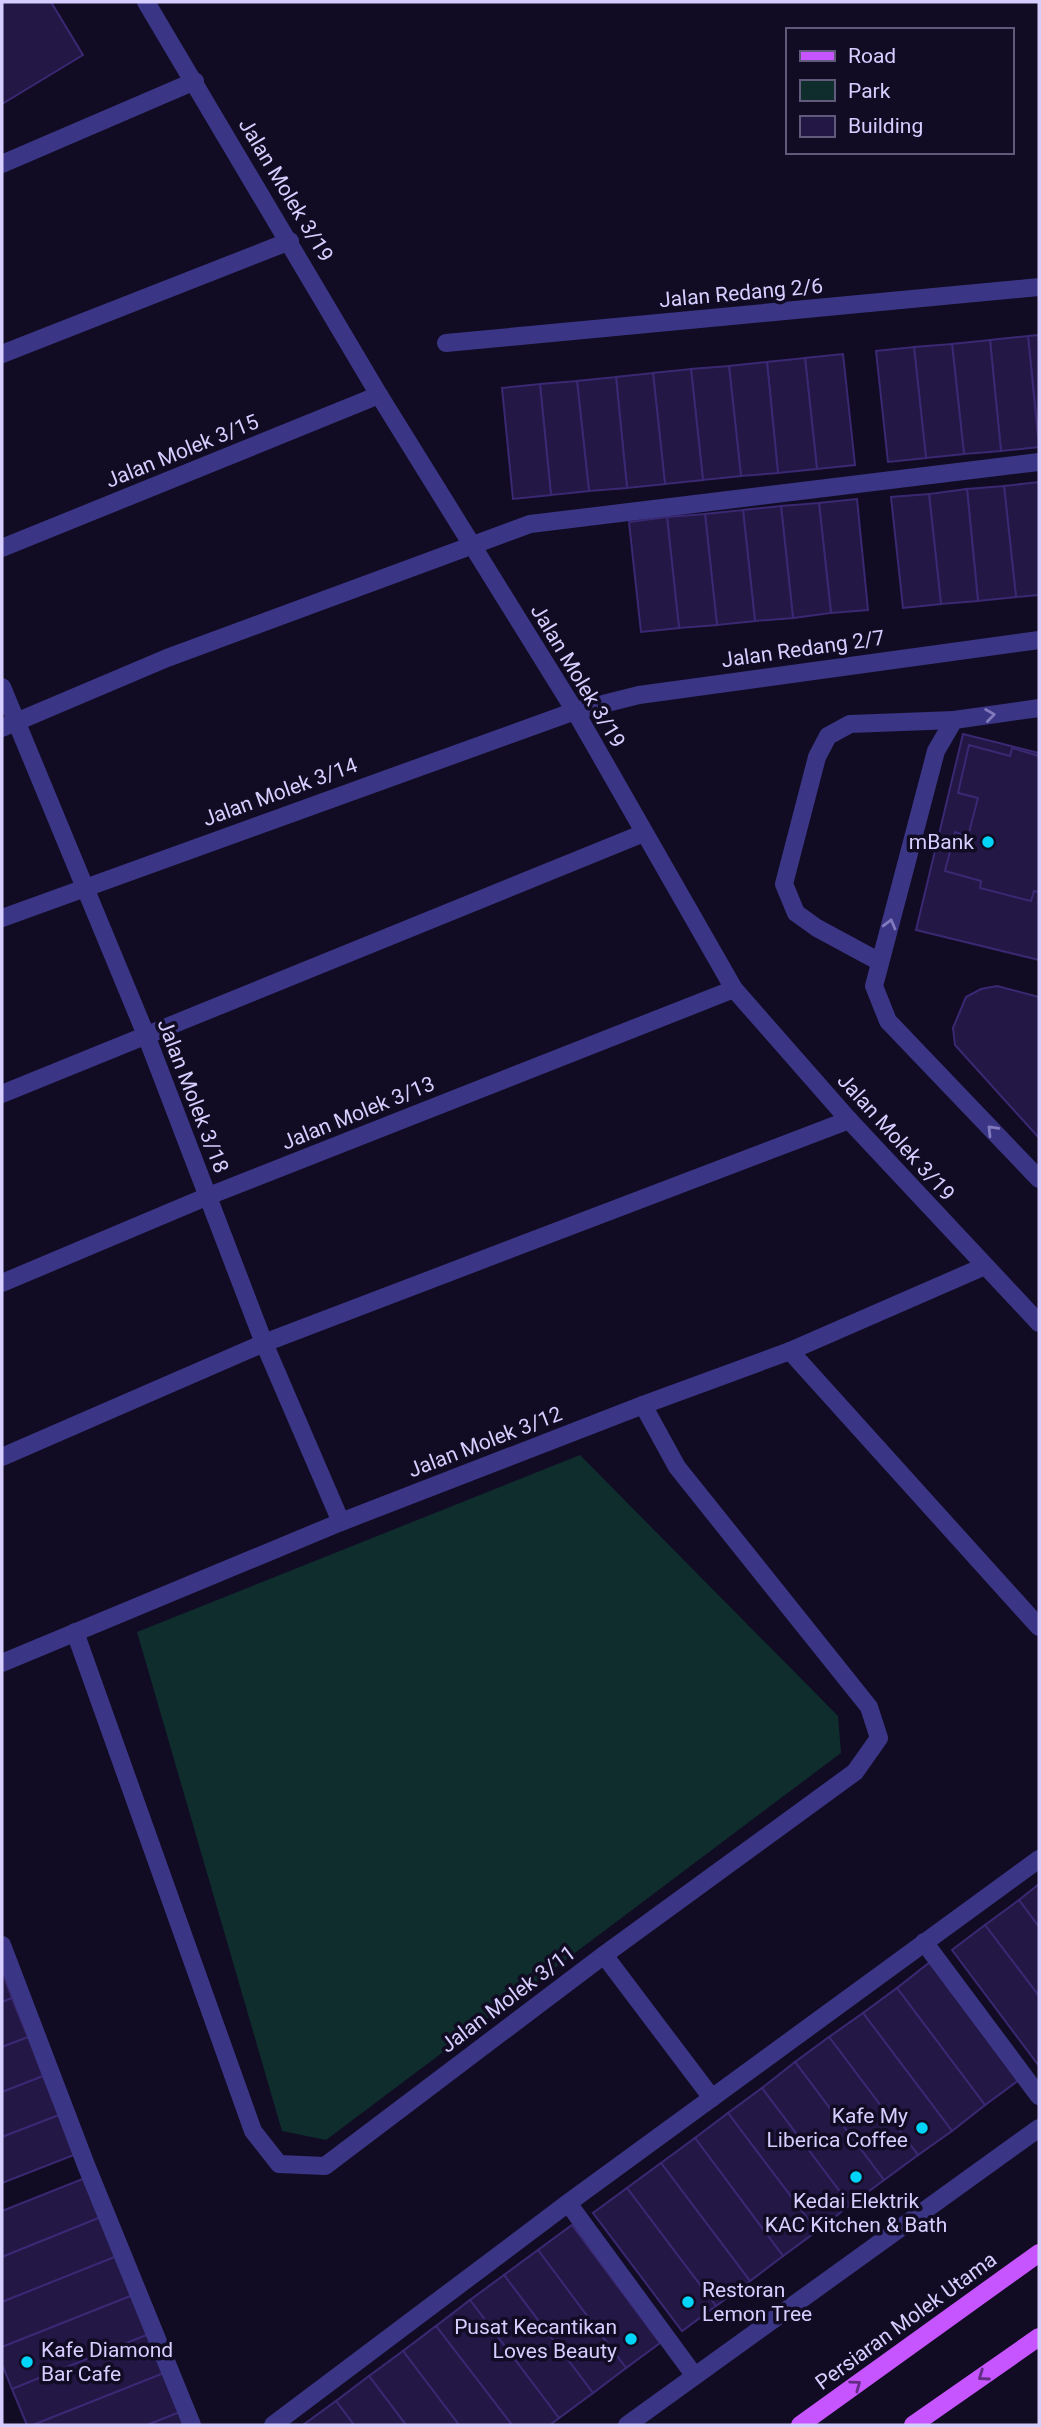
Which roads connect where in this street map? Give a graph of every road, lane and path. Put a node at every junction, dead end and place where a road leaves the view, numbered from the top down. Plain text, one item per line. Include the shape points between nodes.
1 (146, 2) edge
2 (195, 81) junction
3 (2, 164) edge
4 (290, 241) junction
5 (1039, 287) edge
6 (446, 343) dead end
7 (2, 354) edge
8 (379, 395) junction
9 (1039, 462) edge
10 (471, 545) junction
11 (2, 548) edge
12 (1039, 640) edge
13 (2, 687) edge
14 (1039, 708) edge
15 (575, 710) junction
16 (954, 720) junction
17 (9, 725) edge
18 (644, 833) junction
19 (83, 887) junction
20 (2, 918) edge
21 (880, 962) junction
22 (734, 989) junction
23 (146, 1035) junction
24 (2, 1094) edge
25 (849, 1120) junction
26 (1039, 1179) edge
27 (206, 1197) junction
28 (985, 1266) junction
29 (2, 1283) edge
30 (1039, 1323) edge
31 (264, 1343) junction
32 (790, 1351) junction
33 (643, 1405) junction
34 (2, 1457) edge
35 (341, 1522) junction
36 (1039, 1626) edge
37 (75, 1632) junction
38 (2, 1663) edge
39 (1039, 1858) edge
40 (924, 1942) junction
41 (2, 1945) edge
42 (604, 1955) junction
43 (1039, 2096) edge
44 (712, 2098) junction
45 (1039, 2128) edge
46 (568, 2203) junction
47 (1039, 2253) edge
48 (1039, 2337) edge
49 (694, 2375) junction
50 (192, 2425) edge
51 (273, 2425) edge
52 (627, 2425) edge
53 (800, 2425) edge
54 (913, 2425) edge

1 - 2 street, Jalan Molek 3/19
2 - 3 street
2 - 4 street, Jalan Molek 3/19
4 - 7 street
4 - 8 street, Jalan Molek 3/19
5 - 6 street, Jalan Redang 2/6
8 - 10 street, Jalan Molek 3/19
8 - 11 street, Jalan Molek 3/15
9 - 10 street via 530,524
10 - 15 street, Jalan Molek 3/19
10 - 17 street via 167,658
12 - 15 street, Jalan Redang 2/7 via 639,695
13 - 17 street, Jalan Molek 3/18
16 -> 14 street
15 - 18 street, Jalan Molek 3/19
15 - 19 street, Jalan Molek 3/14
21 -> 16 street via 936,751
16 - 21 street via 850,724 828,736 817,757 784,884 796,913
17 - 19 street, Jalan Molek 3/18
18 - 22 street, Jalan Molek 3/19
18 - 23 street
19 - 20 street, Jalan Molek 3/14
19 - 23 street, Jalan Molek 3/18
26 -> 21 street via 888,1021 874,986
22 - 25 street, Jalan Molek 3/19
22 - 27 street, Jalan Molek 3/13
23 - 24 street
23 - 27 street, Jalan Molek 3/18
25 - 28 street, Jalan Molek 3/19
25 - 31 street
27 - 29 street, Jalan Molek 3/13
27 - 31 street, Jalan Molek 3/18
28 - 30 street, Jalan Molek 3/19
28 - 32 street, Jalan Molek 3/12
31 - 34 street
31 - 35 street, Jalan Molek 3/18
32 - 33 street, Jalan Molek 3/12
32 - 36 street
33 - 35 street, Jalan Molek 3/12
33 - 42 street, Jalan Molek 3/11 via 677,1467 869,1707 879,1738 855,1772
35 - 37 street, Jalan Molek 3/12
37 - 38 street, Jalan Molek 3/12
37 - 42 street, Jalan Molek 3/11 via 253,2131 279,2164 325,2166
39 - 40 street
40 - 43 street
40 - 44 street
41 - 50 street
42 - 44 street
44 - 46 street
45 - 49 street
46 - 49 street
46 - 51 street
53 -> 47 main road, Persiaran Molek Utama
48 -> 54 main road
49 - 52 street

